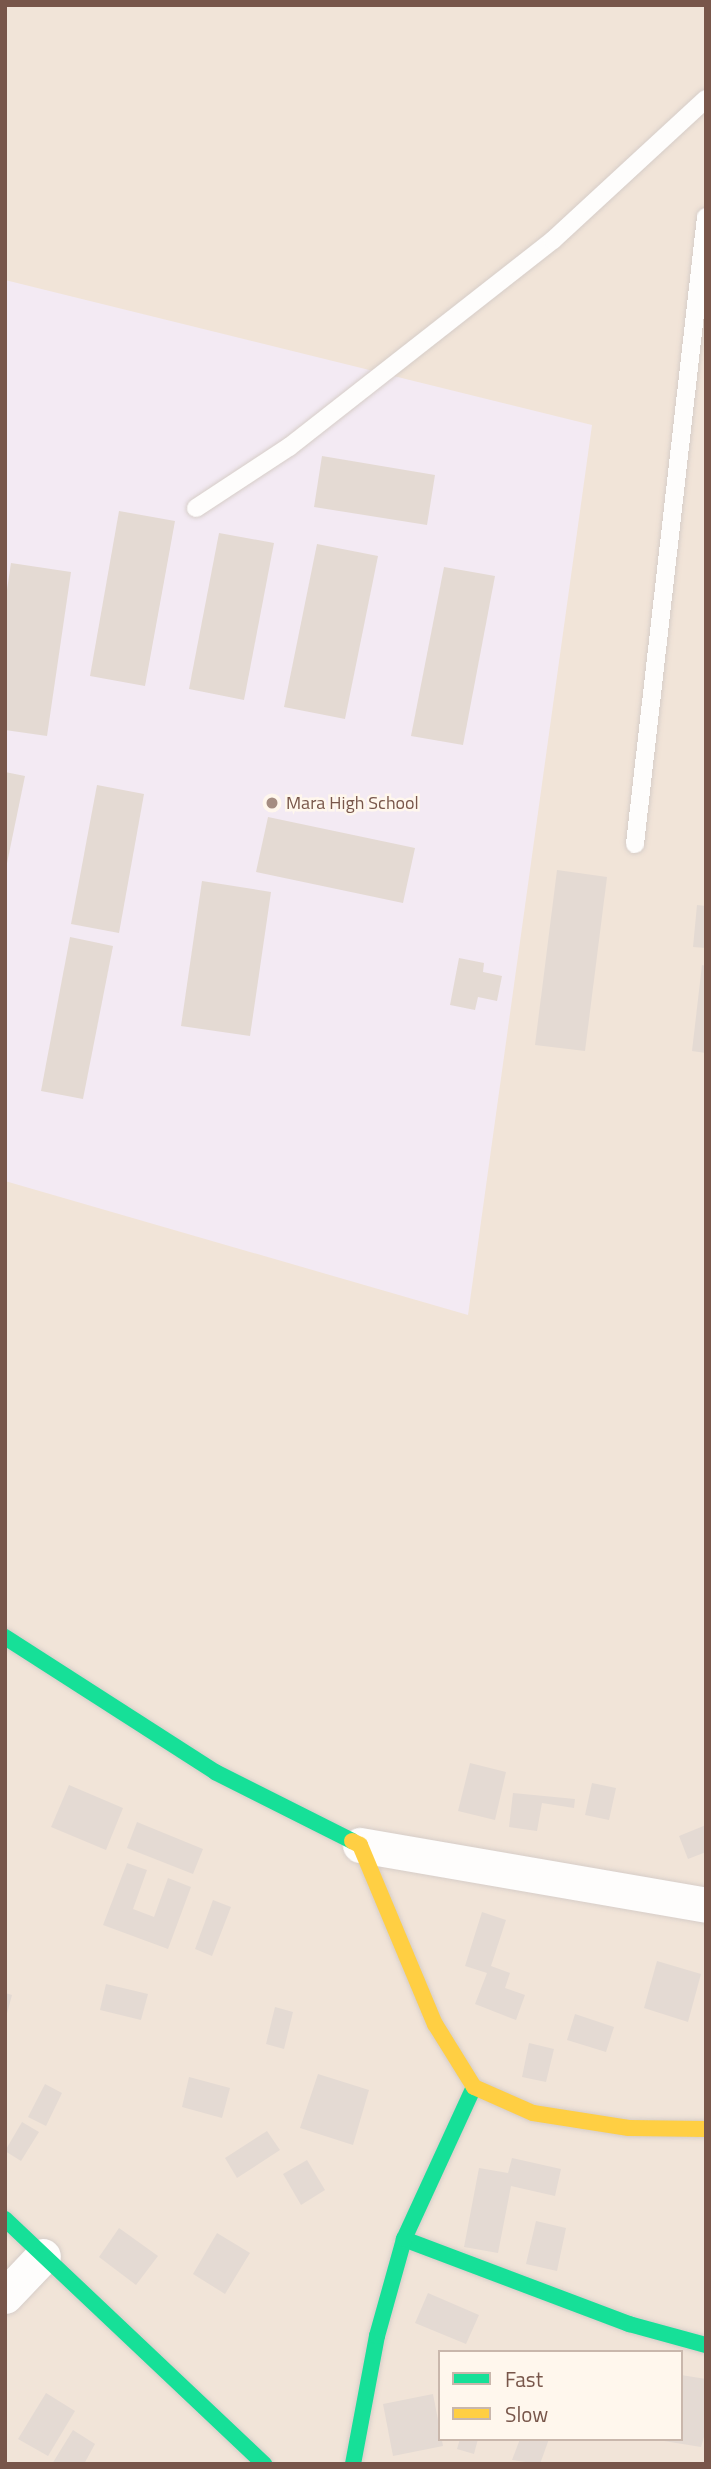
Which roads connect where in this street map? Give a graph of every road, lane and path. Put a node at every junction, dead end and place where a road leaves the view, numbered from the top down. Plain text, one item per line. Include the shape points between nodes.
1 (706, 99) edge
2 (706, 217) edge
3 (196, 508) dead end
4 (635, 844) dead end
5 (5, 1637) edge
6 (360, 1845) junction
7 (706, 1905) edge
8 (474, 2087) junction
9 (706, 2129) edge
10 (5, 2219) edge
11 (404, 2239) junction
12 (43, 2256) junction
13 (5, 2295) edge
14 (706, 2345) edge
15 (264, 2464) edge
16 (353, 2464) edge

1 - 3 lane via 533,257 289,447
2 - 4 lane
5 - 6 street via 215,1772
6 - 7 street
6 - 8 street via 435,2024
8 - 9 street via 533,2113 629,2128
8 - 11 street
10 - 12 street
11 - 14 street via 629,2323
11 - 16 street via 377,2336
12 - 13 street
12 - 15 street

